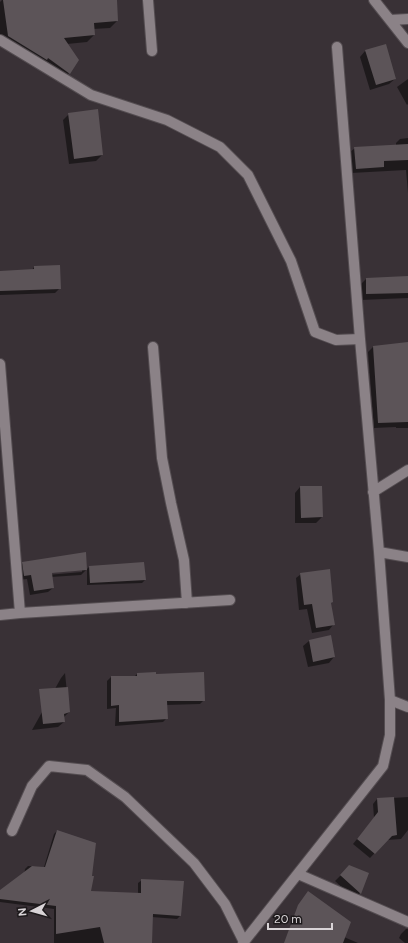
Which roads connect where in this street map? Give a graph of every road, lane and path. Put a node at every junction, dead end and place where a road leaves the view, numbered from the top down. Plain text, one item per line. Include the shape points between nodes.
1 (148, 0) edge
2 (374, 0) edge
3 (408, 19) edge
4 (390, 20) junction
5 (0, 40) edge
6 (408, 43) edge
7 (337, 47) dead end
8 (152, 51) dead end
9 (360, 339) junction
10 (153, 347) dead end
11 (0, 364) edge
12 (408, 470) edge
13 (373, 492) junction
14 (379, 552) junction
15 (408, 557) edge
16 (230, 600) dead end
17 (187, 603) junction
18 (20, 613) junction
19 (0, 615) edge
20 (390, 700) junction
21 (408, 707) edge
22 (12, 831) dead end
23 (298, 874) junction
24 (408, 922) edge
25 (244, 942) edge

1 - 8 street
2 - 4 street
3 - 4 street
4 - 6 street
5 - 9 street via 91,95 167,120 220,147 248,175 290,261 315,332 336,340
7 - 9 street
9 - 13 street
10 - 17 street via 162,458 184,560
11 - 18 street
12 - 13 street
13 - 14 street
14 - 15 street
14 - 20 street
16 - 17 street
17 - 18 street
18 - 19 street
20 - 21 street
20 - 23 street via 390,735 383,766
22 - 25 street via 32,786 49,766 87,770 125,797 194,863 225,904
23 - 24 street
23 - 25 street

